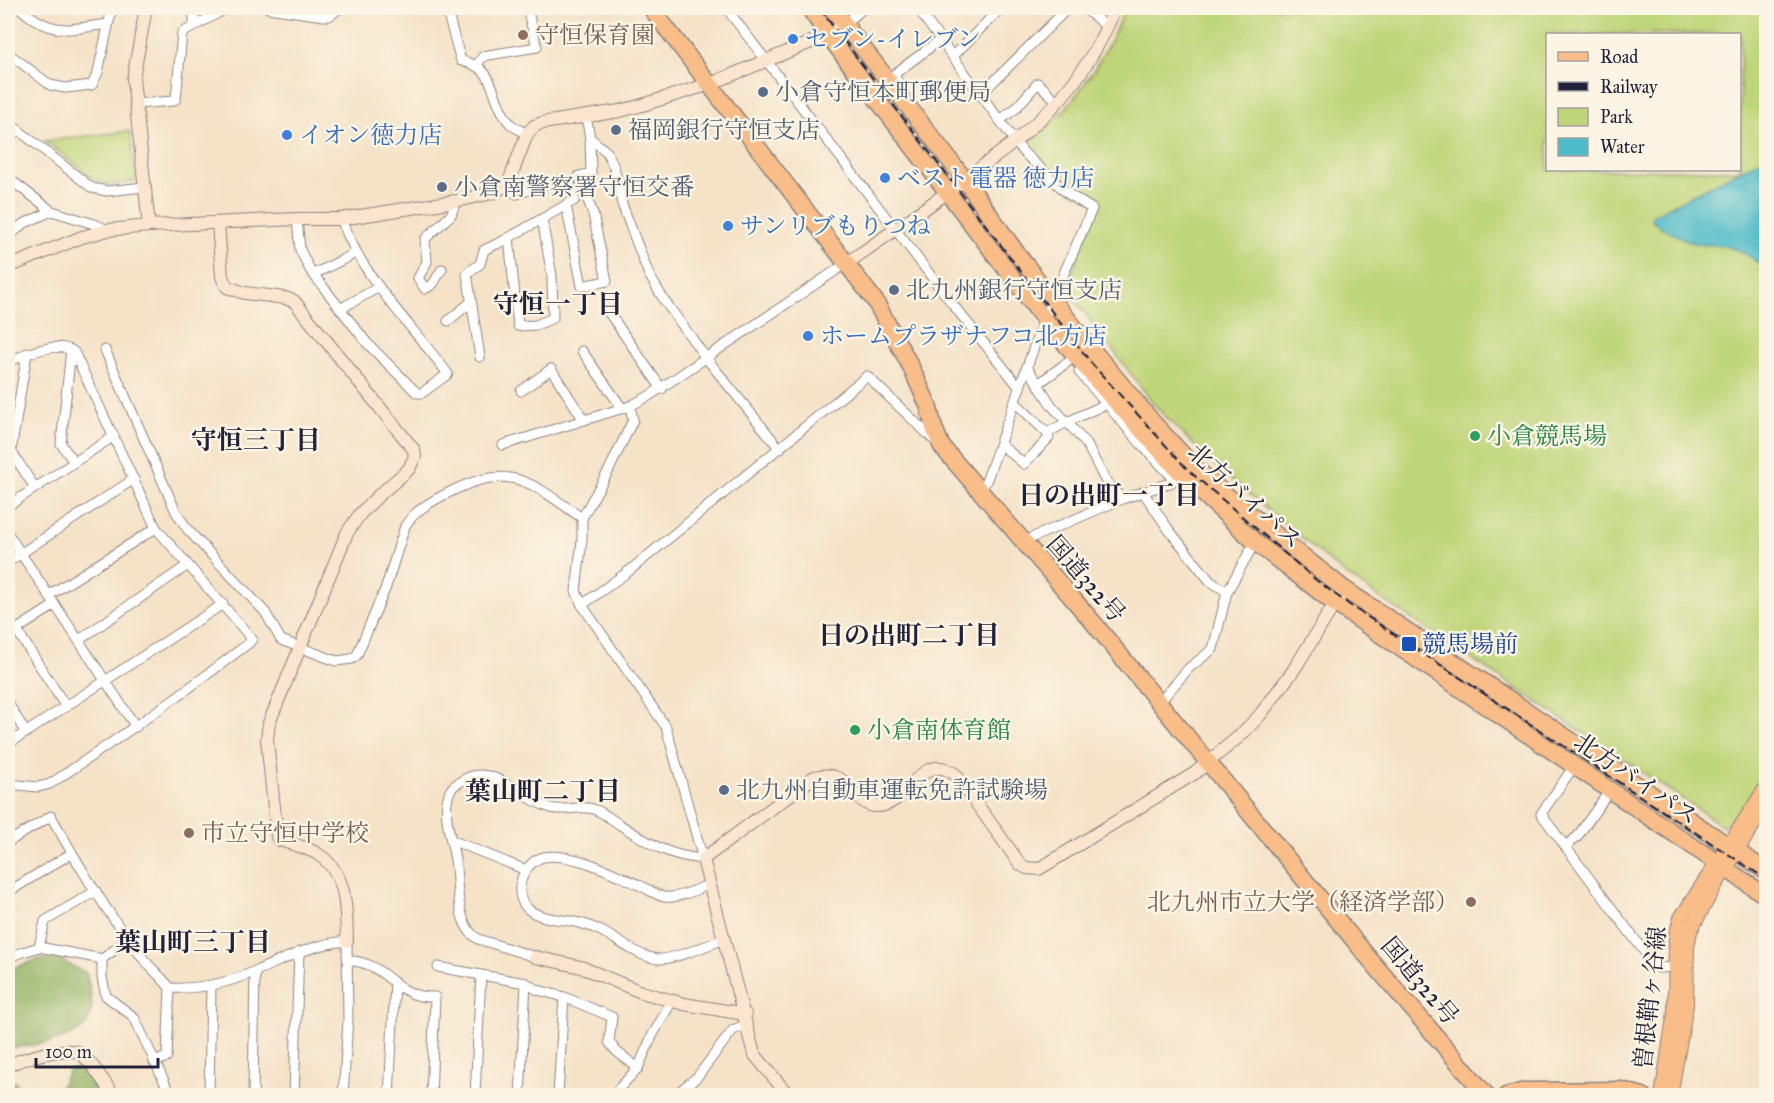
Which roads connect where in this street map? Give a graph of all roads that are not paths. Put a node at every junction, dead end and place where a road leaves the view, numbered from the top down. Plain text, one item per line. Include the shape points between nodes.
1 (20, 8) edge
2 (112, 8) edge
3 (146, 8) edge
4 (194, 8) edge
5 (226, 8) edge
6 (268, 8) edge
7 (340, 8) edge
8 (446, 8) edge
9 (527, 8) edge
10 (651, 8) edge
11 (726, 8) edge
12 (809, 8) edge
13 (832, 8) edge
14 (864, 8) edge
15 (916, 8) edge
16 (1001, 8) edge
17 (1068, 8) edge
18 (1084, 8) edge
19 (1115, 8) edge
20 (108, 24) junction
21 (844, 24) junction
22 (194, 25) junction
23 (1107, 27) junction
24 (828, 35) junction
25 (940, 40) junction
26 (8, 53) edge
27 (953, 56) junction
28 (766, 61) junction
29 (477, 65) junction
30 (710, 84) junction
31 (981, 94) junction
32 (1058, 102) junction
33 (135, 104) junction
34 (586, 116) junction
35 (1000, 120) junction
36 (8, 122) edge
37 (527, 134) junction
38 (590, 138) junction
39 (1016, 142) junction
40 (937, 144) junction
41 (8, 177) edge
42 (964, 180) junction
43 (144, 187) junction
44 (503, 187) junction
45 (948, 192) junction
46 (456, 201) junction
47 (567, 205) junction
48 (52, 211) junction
49 (297, 219) junction
50 (341, 219) junction
51 (542, 219) junction
52 (218, 223) junction
53 (149, 226) junction
54 (12, 227) edge
55 (108, 230) junction
56 (896, 230) junction
57 (8, 237) edge
58 (509, 238) junction
59 (356, 253) junction
60 (847, 263) junction
61 (8, 267) edge
62 (441, 269) dead end
63 (314, 274) junction
64 (379, 287) junction
65 (1053, 300) junction
66 (471, 302) junction
67 (340, 309) junction
68 (607, 310) dead end
69 (448, 321) dead end
70 (1043, 322) junction
71 (71, 350) junction
72 (105, 350) dead end
73 (582, 351) dead end
74 (27, 353) junction
75 (480, 357) dead end
76 (706, 358) junction
77 (1069, 361) junction
78 (8, 362) edge
79 (1027, 368) junction
80 (1038, 384) junction
81 (1020, 388) junction
82 (662, 389) junction
83 (520, 391) dead end
84 (1015, 402) junction
85 (1106, 404) junction
86 (626, 407) junction
87 (584, 420) junction
88 (1067, 422) junction
89 (1047, 433) junction
90 (114, 436) junction
91 (1000, 444) junction
92 (503, 445) dead end
93 (942, 447) junction
94 (780, 449) junction
95 (74, 462) junction
96 (1182, 472) junction
97 (134, 479) junction
98 (35, 488) junction
99 (981, 491) junction
100 (1143, 492) junction
101 (1122, 499) junction
102 (8, 506) edge
103 (582, 518) junction
104 (156, 528) junction
105 (8, 534) edge
106 (1022, 542) junction
107 (1255, 542) junction
108 (21, 554) junction
109 (8, 562) edge
110 (188, 565) junction
111 (1344, 589) junction
112 (1227, 592) junction
113 (49, 595) junction
114 (1334, 603) junction
115 (222, 604) junction
116 (582, 604) junction
117 (55, 605) junction
118 (12, 632) edge
119 (79, 640) junction
120 (301, 648) junction
121 (106, 681) junction
122 (8, 703) edge
123 (1158, 704) junction
124 (66, 707) junction
125 (136, 727) junction
126 (26, 733) junction
127 (8, 744) edge
128 (1208, 761) junction
129 (1574, 766) junction
130 (8, 784) edge
131 (1767, 788) edge
132 (1610, 790) junction
133 (1767, 804) edge
134 (451, 840) junction
135 (8, 842) edge
136 (1565, 846) junction
137 (1733, 848) junction
138 (72, 853) junction
139 (703, 860) junction
140 (1721, 865) junction
141 (526, 870) junction
142 (1767, 871) edge
143 (708, 885) junction
144 (96, 891) junction
145 (8, 892) edge
146 (1767, 896) edge
147 (129, 939) junction
148 (724, 939) junction
149 (346, 941) junction
150 (39, 947) junction
151 (299, 952) junction
152 (8, 957) edge
153 (535, 957) joint
154 (102, 959) junction
155 (348, 961) junction
156 (438, 967) dead end
157 (1675, 967) junction
158 (255, 972) junction
159 (481, 975) junction
160 (395, 983) junction
161 (526, 983) junction
162 (211, 985) junction
163 (170, 988) junction
164 (564, 997) junction
165 (672, 1001) junction
166 (745, 1019) junction
167 (154, 1062) junction
168 (8, 1065) edge
169 (638, 1068) junction
170 (114, 1095) edge
171 (171, 1095) edge
172 (209, 1095) edge
173 (253, 1095) edge
174 (294, 1095) edge
175 (343, 1095) edge
176 (389, 1095) edge
177 (431, 1095) edge
178 (475, 1095) edge
179 (520, 1095) edge
180 (558, 1095) edge
181 (612, 1095) edge
182 (674, 1095) edge
183 (789, 1095) edge
184 (1487, 1095) edge
185 (1506, 1095) edge
186 (1643, 1095) edge
187 (1662, 1095) edge
188 (1670, 1095) edge

1 - 20 street via 40,24 58,30
2 - 20 street
3 - 33 street via 133,79
4 - 22 street
5 - 22 street
6 - 7 street via 329,16
8 - 29 street via 461,61
9 - 29 street via 537,47 483,56
10 - 30 highway, 国道322号
11 - 28 street
12 - 24 highway, 北方バイパス
13 - 21 highway, 北方バイパス
14 - 21 street
15 - 25 street
16 - 27 street
17 - 31 street
18 - 23 street
19 - 23 street
20 - 26 street via 98,72 88,86 50,85
21 - 24 street
21 - 40 highway, 北方バイパス
22 - 33 street via 182,33 176,99
23 - 32 street via 1098,48
24 - 28 street
24 - 45 highway, 北方バイパス
25 - 27 street
25 - 40 street via 893,75 940,136
27 - 31 street
28 - 30 street
28 - 56 street
29 - 37 street via 488,77 510,124
30 - 34 street via 629,109
30 - 60 highway, 国道322号
31 - 35 street
32 - 35 street via 1038,83
32 - 39 street
33 - 43 street
34 - 37 street via 542,123
34 - 38 street
35 - 39 street
36 - 43 street via 92,188 107,191
37 - 44 street via 514,170
38 - 47 street via 591,173 579,176 593,214 607,281 582,286
38 - 76 street via 606,152 614,167 622,204 649,275
39 - 42 street
39 - 65 street via 1067,193 1092,209
40 - 42 highway, 北方バイパス
41 - 48 street
42 - 45 street
42 - 65 highway, 北方バイパス
43 - 53 street
44 - 46 street
44 - 47 street via 517,194 559,180 570,184 575,200
45 - 56 street
45 - 70 highway, 北方バイパス
46 - 50 street
46 - 62 street via 451,215 425,239 427,262 418,278 425,289 434,284
47 - 51 street
48 - 54 street
48 - 55 street
49 - 50 street
49 - 52 street
49 - 63 street via 300,250
50 - 59 street
51 - 58 street
51 - 58 street via 552,276 554,318 518,326
52 - 53 street
52 - 120 street via 222,278 227,287 294,301 414,450 408,469 347,532
53 - 55 street
54 - 57 street
55 - 61 street
56 - 60 street
56 - 81 street
58 - 66 street via 484,250 480,264 467,273
59 - 63 street
59 - 64 street
60 - 76 street
60 - 93 highway, 国道322号 via 897,338 928,405
63 - 67 street
64 - 67 street
64 - 67 street via 448,374 422,393 417,393 367,343
65 - 70 street
65 - 96 highway, 北方バイパス
66 - 69 street
66 - 75 street
68 - 82 street
70 - 77 street
70 - 79 street
70 - 96 highway, 北方バイパス
71 - 74 street via 61,346
71 - 90 street
71 - 95 street via 61,444
72 - 120 street via 176,512 188,530 265,612 281,640
73 - 86 street
74 - 78 street
74 - 98 street via 11,451
76 - 82 street
76 - 94 street
77 - 80 street
77 - 85 street
79 - 80 street
79 - 81 street
80 - 88 street
81 - 84 street
82 - 86 street
83 - 87 street via 551,369
84 - 89 street
84 - 91 street
85 - 88 street
85 - 96 street
86 - 87 street
86 - 103 street via 633,420
87 - 92 street
88 - 89 street
88 - 101 street
89 - 91 street via 1049,438 1024,464
90 - 95 street
90 - 97 street
91 - 99 street
93 - 94 street via 867,376
93 - 99 highway, 国道322号
94 - 116 street
95 - 98 street
96 - 100 street via 1170,483
96 - 107 highway, 北方バイパス
96 - 111 highway, 北方バイパス via 1227,496
97 - 104 street
97 - 108 street
98 - 102 street
99 - 106 highway, 国道322号
100 - 101 street
100 - 112 street via 1210,581
101 - 106 street
103 - 116 street via 576,591
103 - 120 street via 524,481 504,477 471,481 420,510 405,526 386,586 357,655 336,660
104 - 110 street
104 - 113 street
105 - 108 street
106 - 123 highway, 国道322号
107 - 112 street
107 - 114 highway, 北方バイパス
108 - 109 street
108 - 113 street
110 - 115 street
110 - 119 street
111 - 114 street
111 - 137 highway, 北方バイパス
112 - 123 street via 1213,649 1189,668
113 - 117 street
114 - 128 street via 1260,715
114 - 129 highway, 北方バイパス
115 - 121 street
115 - 125 street via 251,636 251,641
116 - 139 street via 666,727
117 - 118 street
117 - 119 street
118 - 124 street
119 - 121 street
120 - 149 street via 269,723 267,739 276,833 280,840 315,852 338,875 345,894
121 - 124 street
121 - 125 street
122 - 126 street
123 - 128 highway, 国道322号
124 - 126 street
125 - 130 street via 50,784
126 - 127 street
128 - 139 street via 1195,773 1033,870 1020,864 956,775 939,766 889,803 878,806 859,798 846,782 825,774 814,777
128 - 184 highway, 国道322号
129 - 132 highway, 北方バイパス
129 - 136 street via 1541,814
131 - 137 main road, 曽根鞘ヶ谷線
132 - 136 street via 1577,837
132 - 140 highway, 北方バイパス
133 - 137 main road, 曽根鞘ヶ谷線
134 - 139 street via 446,804 451,788 469,776 485,774 533,802 552,809 595,809 659,849
134 - 141 street
134 - 153 street via 464,922 471,934
135 - 138 street via 51,816
136 - 157 street via 1655,966
137 - 140 main road, 曽根鞘ヶ谷線
137 - 142 highway, 北方バイパス
138 - 144 street
138 - 145 street
139 - 143 street
140 - 146 highway, 北方バイパス
140 - 157 main road, 曽根鞘ヶ谷線 via 1681,918
140 - 188 main road, 曽根鞘ヶ谷線 via 1688,939 1686,1005
141 - 143 street via 536,859 551,856 579,860 664,897
141 - 148 street via 520,883 527,908 542,916 579,922 602,931 640,953 659,959
143 - 148 street
144 - 147 street
144 - 150 street via 45,921
147 - 154 street
147 - 163 street
148 - 166 street
149 - 151 street
149 - 155 street
150 - 152 street
150 - 154 street
151 - 158 street
151 - 174 street
153 - 165 street via 581,967 641,993
154 - 167 street via 106,996 134,1017
155 - 160 street via 370,964
155 - 175 street
156 - 159 street
157 - 187 main road, 曽根鞘ヶ谷線 via 1675,1012
158 - 162 street
158 - 173 street
159 - 161 street
159 - 178 street
160 - 176 street
160 - 177 street via 418,996 435,997
161 - 164 street
161 - 179 street
162 - 163 street
162 - 172 street
163 - 167 street via 166,1057
164 - 169 street via 612,1017 609,1042
164 - 180 street
165 - 166 street
165 - 169 street
166 - 182 street via 697,1077
166 - 183 street via 755,1055
167 - 171 street
168 - 170 street via 55,1052 76,1052 88,1061
169 - 181 street
185 - 186 highway via 1525,1091 1621,1090

